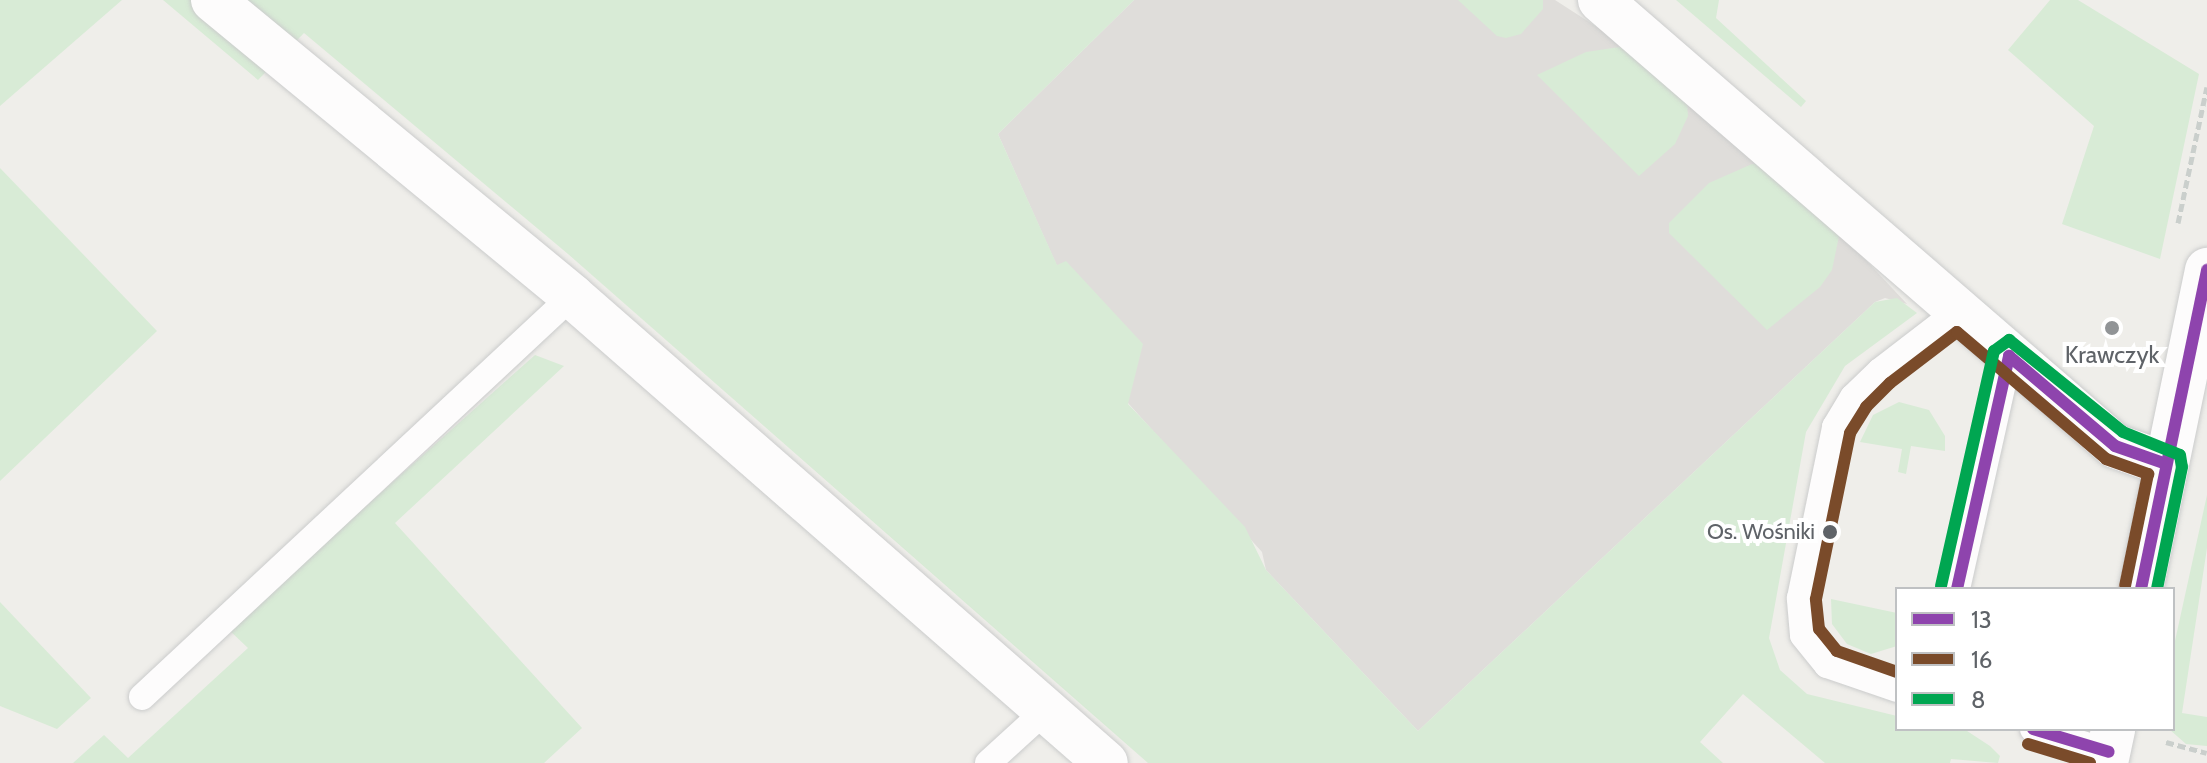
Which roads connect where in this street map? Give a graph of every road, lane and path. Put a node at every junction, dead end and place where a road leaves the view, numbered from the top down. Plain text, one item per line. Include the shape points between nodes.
1 (213, 0) edge
2 (1600, 0) edge
3 (2207, 270) edge
4 (572, 296) junction
5 (1958, 311) junction
6 (2009, 356) junction
7 (2166, 464) junction
8 (1957, 587) edge
9 (2141, 587) edge
10 (1895, 688) edge
11 (142, 697) dead end
12 (1046, 710) junction
13 (2041, 731) edge
14 (2157, 731) edge
15 (2109, 748) edge
16 (2207, 753) edge
17 (988, 763) edge
18 (1106, 763) edge

1 - 4 street
2 - 5 street
3 - 7 street
4 - 11 lane
4 - 12 street
5 - 6 street
5 - 10 lane via 1871,379 1835,427 1800,598 1803,635 1827,665
6 - 7 street via 2115,446
6 - 8 lane
7 - 9 street
12 - 17 lane
12 - 18 street
13 - 15 lane
14 - 16 path via 2164,742 2179,749

